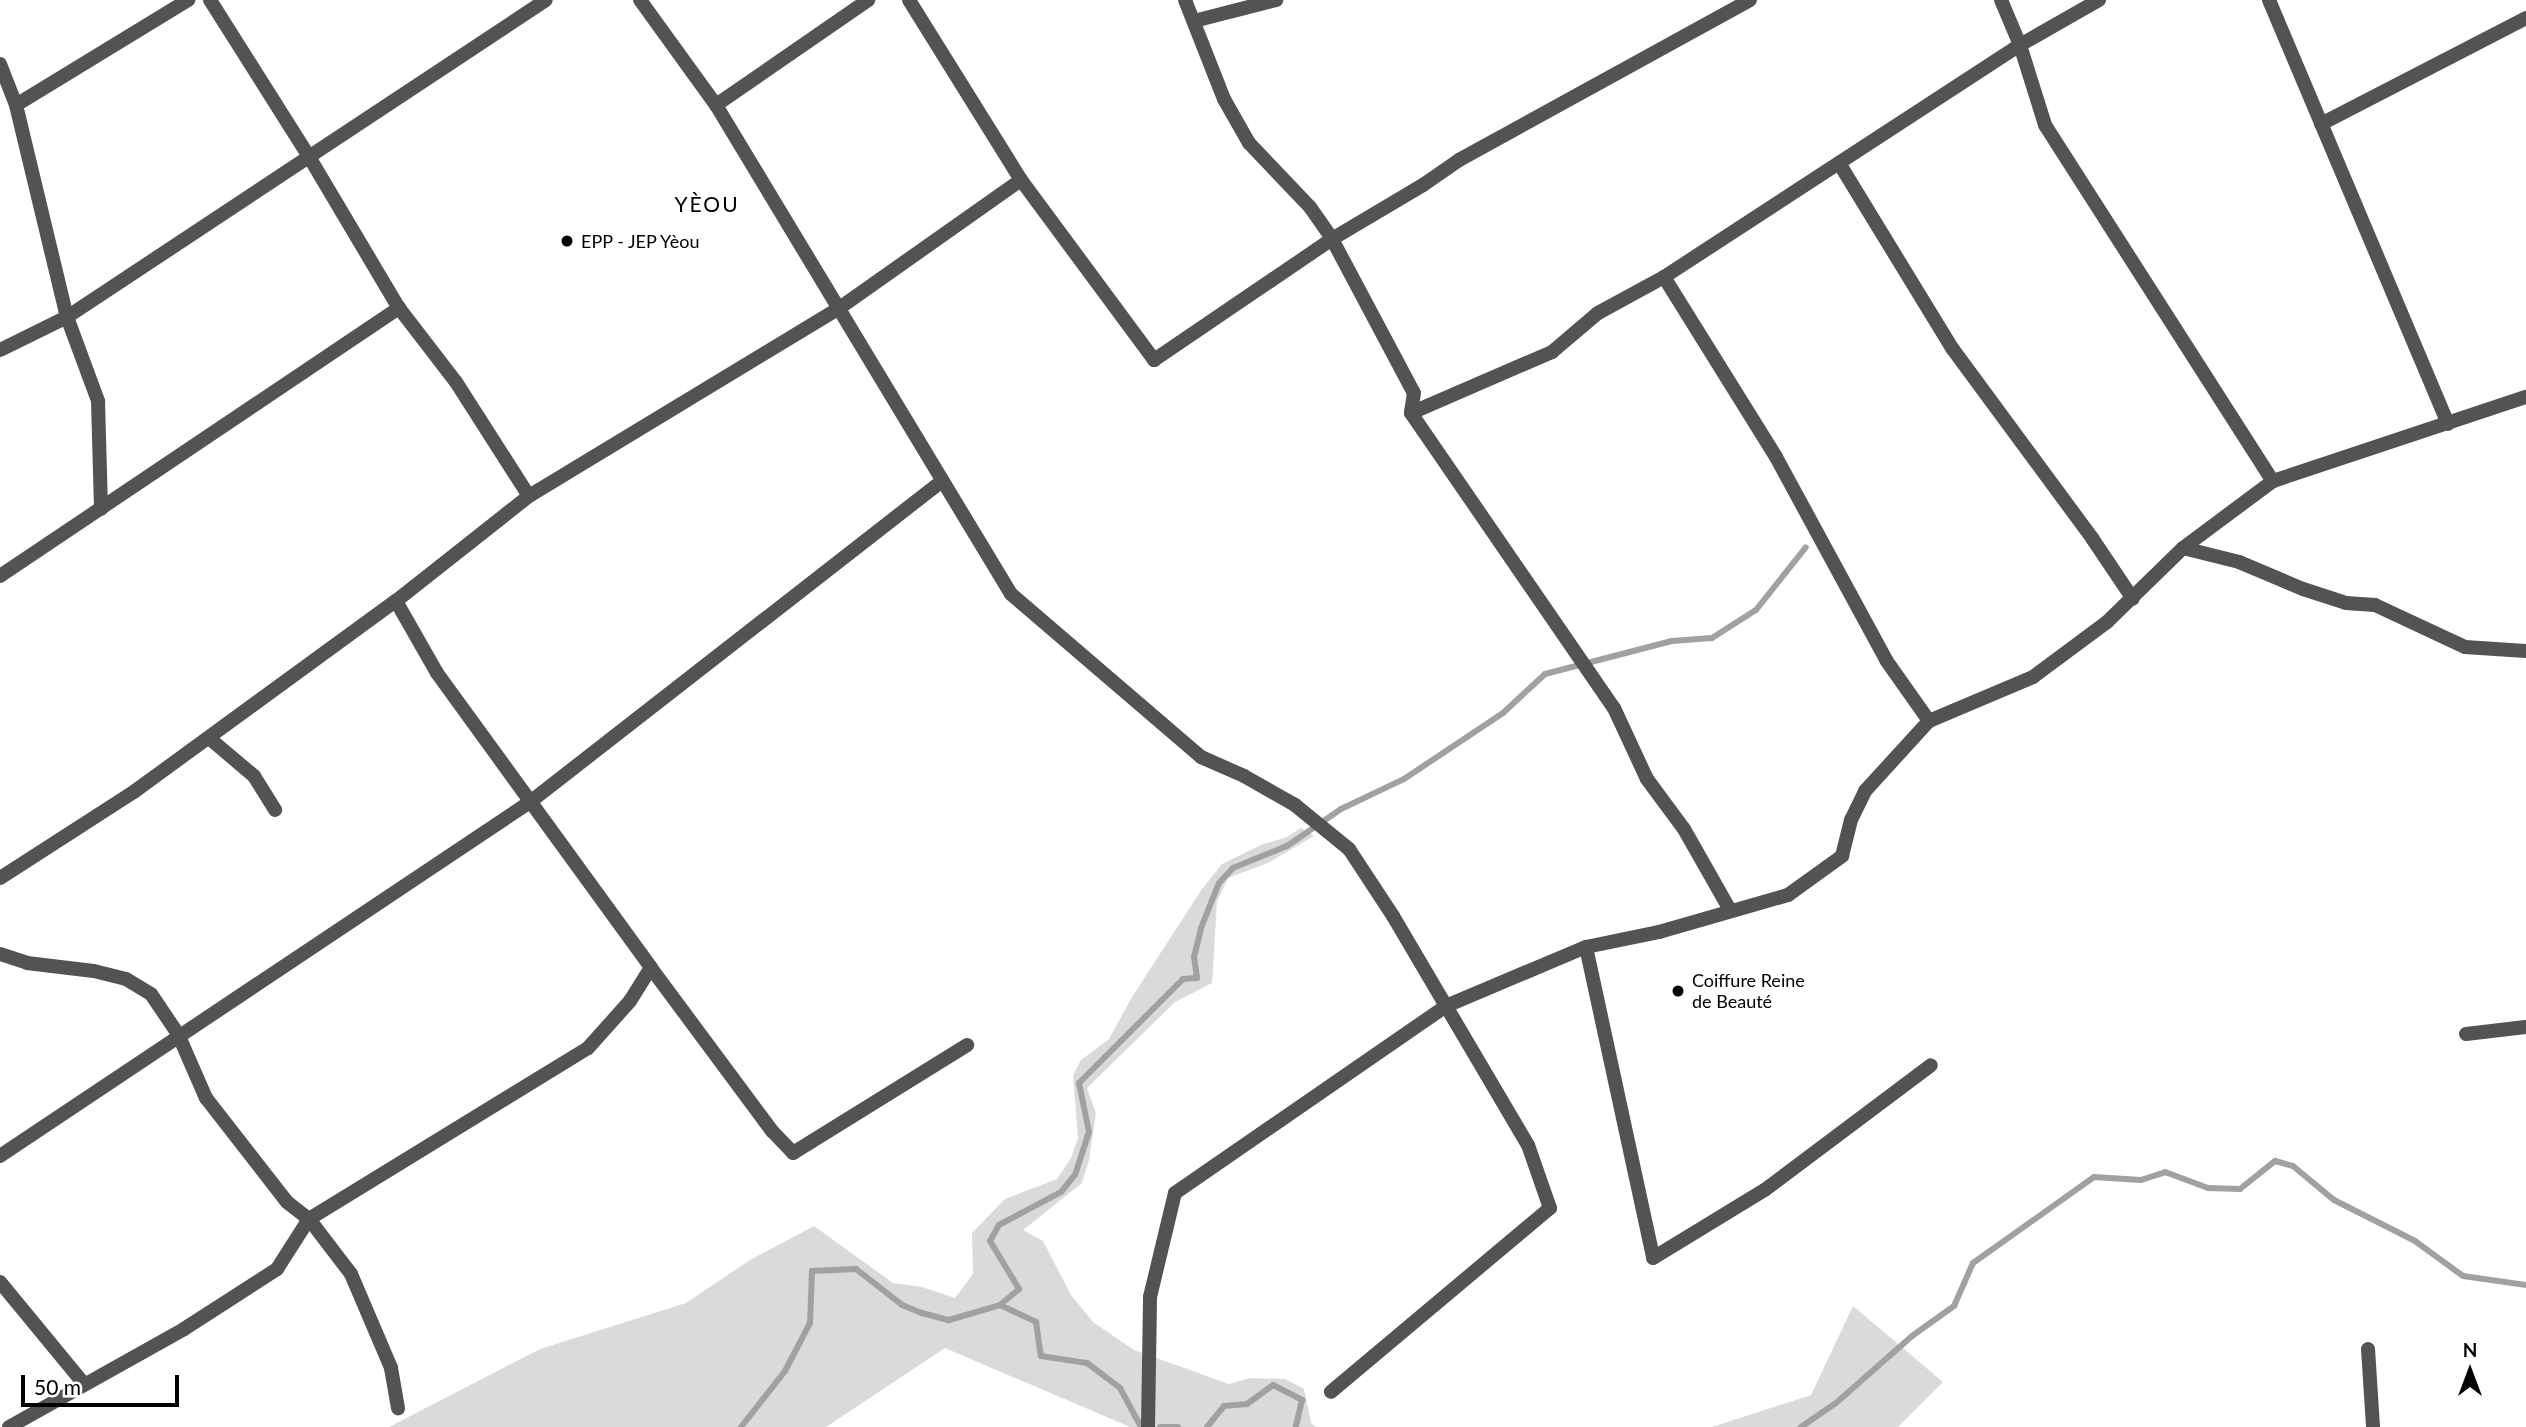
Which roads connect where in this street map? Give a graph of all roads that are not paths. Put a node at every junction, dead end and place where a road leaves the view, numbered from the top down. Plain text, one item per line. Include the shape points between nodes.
1 (188, 0) edge
2 (210, 0) edge
3 (546, 0) edge
4 (640, 0) edge
5 (869, 0) edge
6 (909, 0) edge
7 (1185, 0) edge
8 (1276, 0) edge
9 (1749, 0) edge
10 (2001, 0) edge
11 (2099, 0) edge
12 (2269, 0) edge
13 (2526, 18) edge
14 (1194, 21) junction
15 (2020, 45) junction
16 (0, 64) edge
17 (16, 106) junction
18 (716, 106) junction
19 (2321, 124) junction
20 (308, 155) junction
21 (1839, 163) junction
22 (1021, 180) junction
23 (1332, 239) junction
24 (1664, 277) junction
25 (399, 308) junction
26 (838, 309) junction
27 (67, 317) junction
28 (0, 351) edge
29 (2526, 397) edge
30 (1411, 413) junction
31 (2448, 424) junction
32 (942, 481) junction
33 (2273, 481) junction
34 (529, 496) junction
35 (101, 509) junction
36 (2183, 548) junction
37 (0, 576) edge
38 (2133, 599) junction
39 (396, 601) junction
40 (2526, 651) edge
41 (1929, 721) junction
42 (209, 737) junction
43 (530, 802) junction
44 (275, 810) dead end
45 (0, 878) edge
46 (1730, 910) junction
47 (1586, 947) junction
48 (0, 954) edge
49 (651, 968) junction
50 (1446, 1006) junction
51 (2526, 1027) edge
52 (178, 1034) junction
53 (2466, 1034) dead end
54 (967, 1045) dead end
55 (1931, 1065) dead end
56 (0, 1156) edge
57 (309, 1219) junction
58 (0, 1282) edge
59 (2368, 1349) dead end
60 (84, 1384) junction
61 (1331, 1392) dead end
62 (398, 1408) dead end
63 (9, 1427) edge
64 (1148, 1427) edge
65 (2373, 1427) edge

1 - 17 street
2 - 20 street
3 - 20 street
4 - 18 street
5 - 18 street
6 - 22 street
7 - 14 street
8 - 14 street
9 - 23 street via 1459,160
10 - 15 street
11 - 15 street
12 - 19 street
13 - 19 street
14 - 23 street via 1224,99 1249,143 1310,207
15 - 21 street
15 - 33 street via 2045,125
16 - 17 street
17 - 27 street
18 - 26 street
19 - 31 street
20 - 25 street
20 - 27 street
21 - 24 street
21 - 38 street via 1952,348
22 - 23 street via 1154,360
22 - 26 street
23 - 30 street via 1413,393
24 - 30 street via 1598,313 1552,352
24 - 41 street via 1776,457 1886,660
25 - 34 street via 456,382
25 - 35 street
26 - 32 street
26 - 34 street
27 - 28 street
27 - 35 street via 98,401
29 - 31 street
30 - 46 street via 1614,708 1647,779 1684,829
31 - 33 street
32 - 43 street
32 - 50 street via 1011,594 1201,758 1244,776 1318,822 1349,849
33 - 36 street
34 - 39 street
35 - 37 street
36 - 38 street
36 - 40 street via 2239,562 2346,603 2375,605 2465,647
38 - 41 street via 2033,677
39 - 42 street
39 - 43 street via 437,673
41 - 46 street via 1865,792 1842,856 1787,895
42 - 44 street via 254,776
42 - 45 street via 135,792
43 - 49 street
43 - 52 street
46 - 47 street via 1659,932
47 - 50 street
47 - 55 street via 1653,1258 1766,1189
48 - 52 street via 27,963 126,979 151,994
49 - 54 street via 793,1153
49 - 57 street via 630,1001 588,1048
50 - 61 street via 1528,1145 1550,1208
50 - 64 street via 1175,1193 1150,1297
51 - 53 street
52 - 56 street
52 - 57 street via 206,1098 287,1202
57 - 60 street via 277,1269 184,1329
57 - 62 street via 351,1274 391,1368
58 - 60 street
59 - 65 street
60 - 63 street

